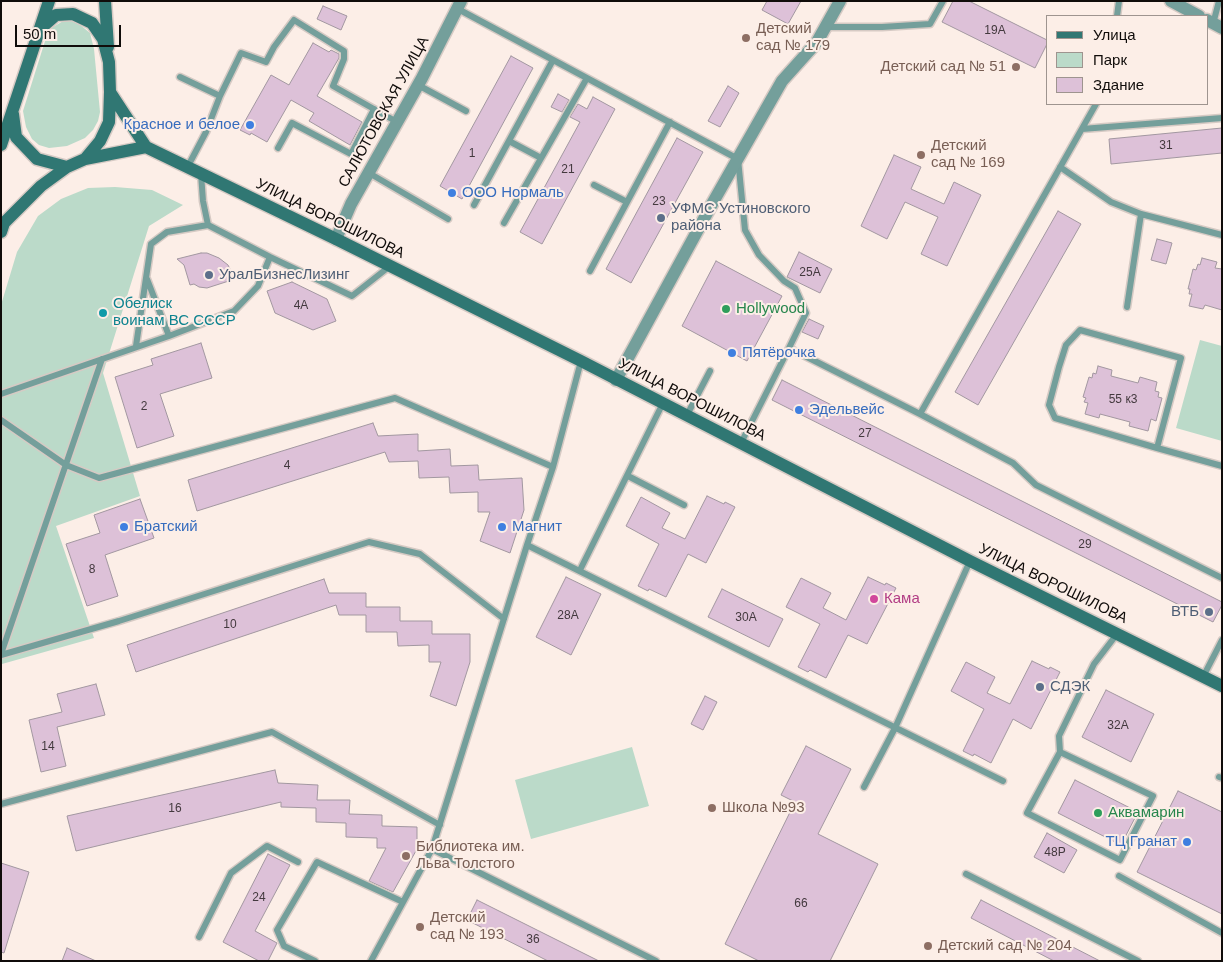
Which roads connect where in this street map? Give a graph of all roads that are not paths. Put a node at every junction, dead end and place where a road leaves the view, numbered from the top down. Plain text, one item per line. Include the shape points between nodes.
1 (49, 1) edge
2 (105, 1) edge
3 (840, 1) edge
4 (943, 1) edge
5 (1119, 1) edge
6 (1171, 1) edge
7 (1219, 1) edge
8 (459, 5) edge
9 (1117, 15) edge
10 (1198, 15) edge
11 (1214, 24) edge
12 (826, 27) junction
13 (40, 29) junction
14 (553, 60) junction
15 (109, 62) junction
16 (180, 77) dead end
17 (587, 78) junction
18 (418, 85) junction
19 (110, 92) junction
20 (220, 96) junction
21 (1095, 105) edge
22 (13, 107) junction
23 (374, 109) junction
24 (466, 111) dead end
25 (1222, 118) edge
26 (397, 122) junction
27 (670, 122) junction
28 (1082, 129) junction
29 (509, 141) junction
30 (1, 145) edge
31 (146, 147) junction
32 (278, 148) dead end
33 (85, 158) junction
34 (541, 158) junction
35 (738, 159) junction
36 (67, 167) junction
37 (1060, 167) junction
38 (188, 168) junction
39 (369, 173) junction
40 (201, 174) junction
41 (594, 186) dead end
42 (626, 202) junction
43 (474, 205) dead end
44 (1141, 214) junction
45 (448, 219) dead end
46 (504, 223) dead end
47 (208, 225) junction
48 (1, 232) edge
49 (1222, 235) edge
50 (336, 239) junction
51 (270, 257) junction
52 (390, 266) junction
53 (590, 271) dead end
54 (146, 278) junction
55 (1127, 308) dead end
56 (169, 336) junction
57 (136, 346) junction
58 (789, 348) junction
59 (102, 359) junction
60 (581, 361) junction
61 (710, 371) dead end
62 (616, 380) junction
63 (1, 394) edge
64 (663, 403) junction
65 (920, 414) junction
66 (687, 415) junction
67 (1, 420) edge
68 (741, 443) junction
69 (1157, 448) junction
70 (66, 465) junction
71 (1222, 466) edge
72 (553, 467) junction
73 (628, 476) junction
74 (684, 505) dead end
75 (527, 544) junction
76 (970, 561) junction
77 (580, 570) junction
78 (1222, 578) edge
79 (504, 619) junction
80 (1117, 634) junction
81 (1222, 640) edge
82 (1, 655) edge
83 (1203, 677) junction
84 (1222, 686) edge
85 (895, 728) junction
86 (1060, 752) junction
87 (1003, 781) dead end
88 (864, 787) dead end
89 (1, 804) edge
90 (440, 825) junction
91 (432, 849) junction
92 (298, 862) dead end
93 (966, 874) dead end
94 (1119, 876) dead end
95 (403, 902) junction
96 (1222, 933) edge
97 (199, 937) dead end
98 (315, 961) edge
99 (372, 961) edge
100 (656, 961) edge
101 (1138, 961) edge

1 - 13 main road
2 - 15 main road
3 - 12 street
4 - 12 lane via 930,24
5 - 9 lane
6 - 10 street
7 - 11 lane
8 - 14 lane
8 - 18 street, САЛЮТОВСКАЯ УЛИЦА
12 - 35 street via 782,81
13 - 15 main road via 56,15 73,14 92,24 103,39
13 - 22 main road
14 - 17 lane
14 - 29 lane
15 - 19 main road
16 - 20 lane
17 - 27 lane
17 - 34 lane
18 - 24 lane
18 - 26 street, САЛЮТОВСКАЯ УЛИЦА
19 - 31 main road
19 - 33 main road via 109,122 100,141
20 - 23 lane via 241,53 266,62 294,20 344,51 333,86
20 - 38 lane
21 - 28 lane
22 - 30 main road
22 - 36 main road via 16,137 37,159
23 - 26 lane
23 - 32 lane via 351,154 292,123
25 - 28 lane
26 - 39 street, САЛЮТОВСКАЯ УЛИЦА
27 - 35 lane
27 - 42 lane
28 - 37 lane
29 - 34 lane
29 - 43 lane
31 - 33 main road
31 - 38 main road, УЛИЦА ВОРОШИЛОВА
33 - 36 main road
34 - 46 lane
35 - 58 lane via 745,230 760,255 795,288 806,313
35 - 62 street
36 - 48 main road via 24,202 4,223
37 - 44 lane via 1111,202
37 - 65 lane
38 - 40 main road, УЛИЦА ВОРОШИЛОВА
39 - 45 lane
39 - 50 street, САЛЮТОВСКАЯ УЛИЦА
40 - 47 lane
40 - 50 main road, УЛИЦА ВОРОШИЛОВА
41 - 42 lane
42 - 53 lane
44 - 49 lane
44 - 55 lane
47 - 51 lane
47 - 54 lane via 167,232 151,244
50 - 52 main road, УЛИЦА ВОРОШИЛОВА
51 - 52 lane via 352,296
51 - 56 lane via 258,286 234,311
52 - 60 main road, УЛИЦА ВОРОШИЛОВА
54 - 56 lane
54 - 57 lane
56 - 57 lane
57 - 59 lane
58 - 65 lane
58 - 68 lane
59 - 63 lane
59 - 70 lane
60 - 62 main road, УЛИЦА ВОРОШИЛОВА
60 - 72 lane
61 - 66 lane
62 - 64 main road, УЛИЦА ВОРОШИЛОВА
64 - 66 main road, УЛИЦА ВОРОШИЛОВА
64 - 73 lane
65 - 78 lane via 1013,463 1036,485
66 - 68 main road, УЛИЦА ВОРОШИЛОВА
67 - 70 lane
68 - 76 main road, УЛИЦА ВОРОШИЛОВА
69 - 69 lane via 1181,358 1080,330 1066,345 1059,367 1049,406 1055,418
69 - 71 lane
70 - 72 lane via 100,478 395,398
70 - 82 lane
72 - 75 lane
73 - 74 lane
73 - 77 lane
75 - 77 lane
75 - 79 lane
76 - 80 main road, УЛИЦА ВОРОШИЛОВА
76 - 85 lane
77 - 85 lane
79 - 82 lane via 420,554 369,542
79 - 90 lane
80 - 83 main road, УЛИЦА ВОРОШИЛОВА
80 - 86 lane via 1094,664 1059,736
81 - 83 lane
83 - 84 main road, УЛИЦА ВОРОШИЛОВА
85 - 87 lane
85 - 88 lane
86 - 86 lane via 1027,813 1120,860 1153,796
89 - 90 lane via 272,732
90 - 91 lane
91 - 95 lane
91 - 100 lane
92 - 97 lane via 267,846 232,873
93 - 101 lane
94 - 96 lane
95 - 98 lane via 317,862 278,930 284,946
95 - 99 lane

